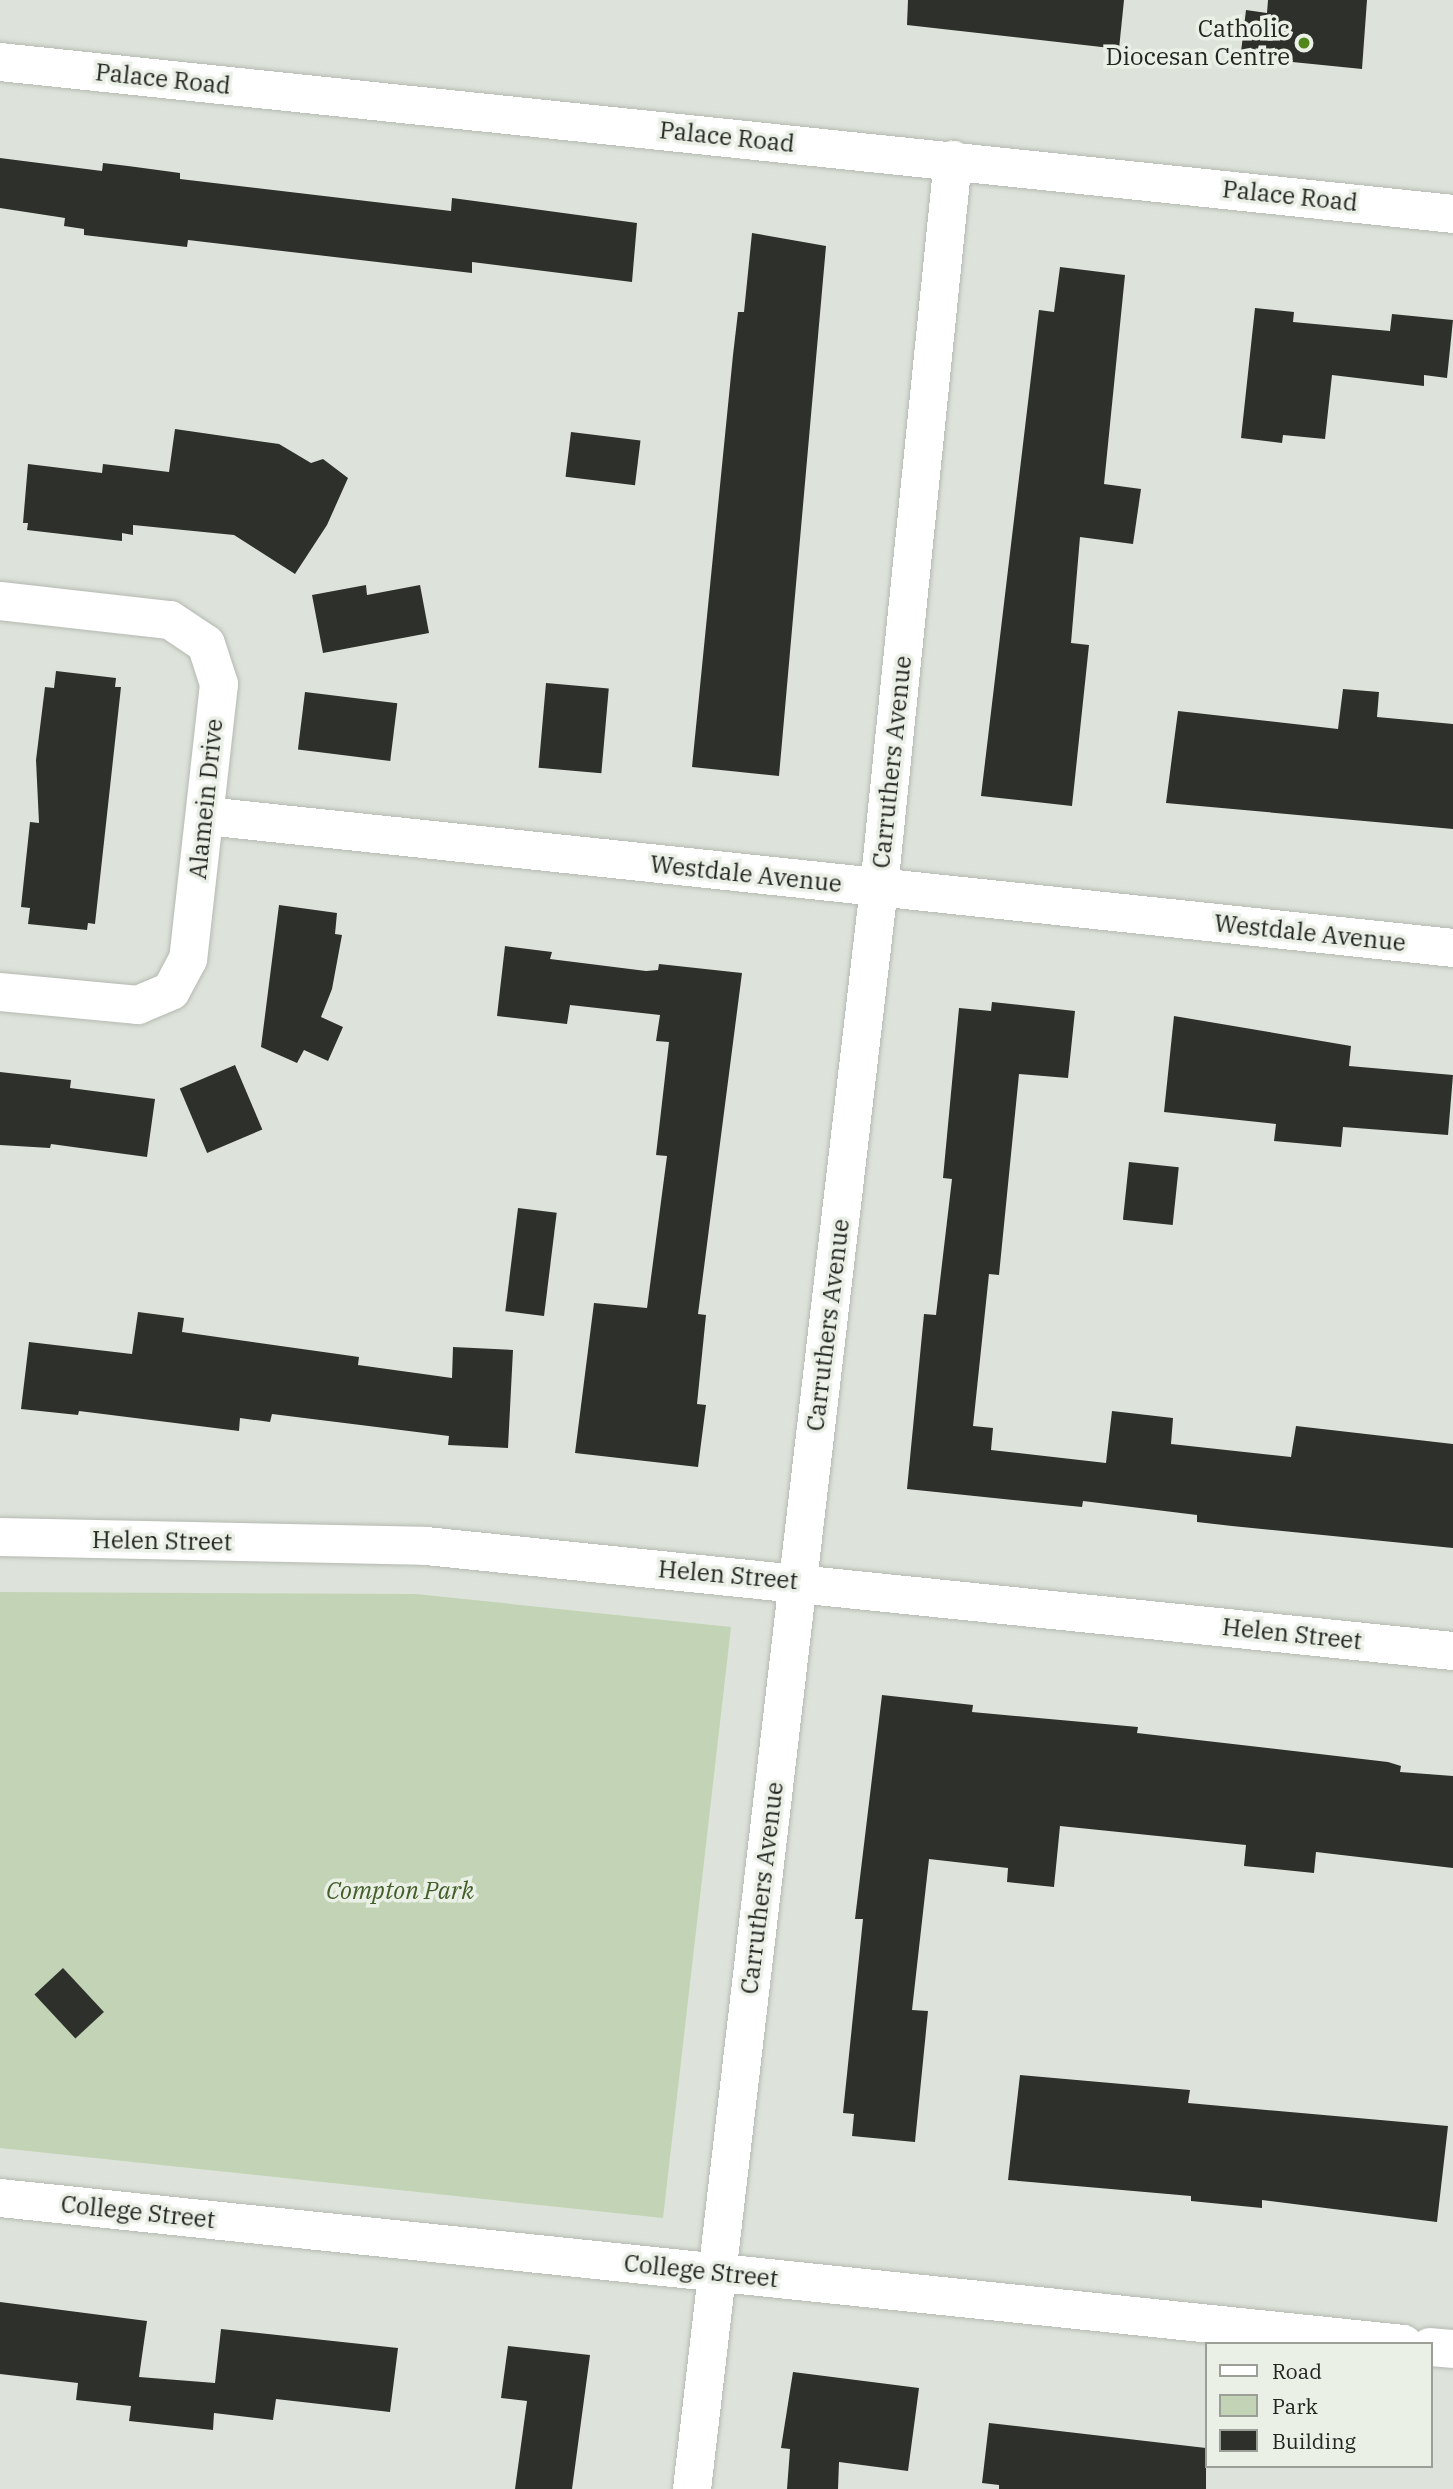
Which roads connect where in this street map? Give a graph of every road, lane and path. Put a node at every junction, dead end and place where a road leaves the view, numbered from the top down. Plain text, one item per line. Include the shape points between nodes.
1 (0, 62) edge
2 (953, 160) junction
3 (1453, 214) edge
4 (0, 601) edge
5 (206, 816) junction
6 (879, 888) junction
7 (1453, 948) edge
8 (0, 992) edge
9 (0, 1537) edge
10 (797, 1581) junction
11 (1453, 1651) edge
12 (0, 2198) edge
13 (717, 2273) junction
14 (1384, 2342) edge
15 (1432, 2347) edge
16 (1453, 2349) edge
17 (692, 2489) edge

1 - 2 street, Palace Road
2 - 3 street, Palace Road
2 - 6 street, Carruthers Avenue
4 - 5 street, Alamein Drive via 170,620 206,644 219,684
5 - 6 street, Westdale Avenue
5 - 8 street, Alamein Drive via 188,959 171,991 138,1005
6 - 7 street, Westdale Avenue
6 - 10 street, Carruthers Avenue
9 - 10 street, Helen Street via 426,1546
10 - 11 street, Helen Street
10 - 13 street, Carruthers Avenue
12 - 13 street, College Street
13 - 14 street, College Street
13 - 17 street, Carruthers Avenue
15 - 16 street

